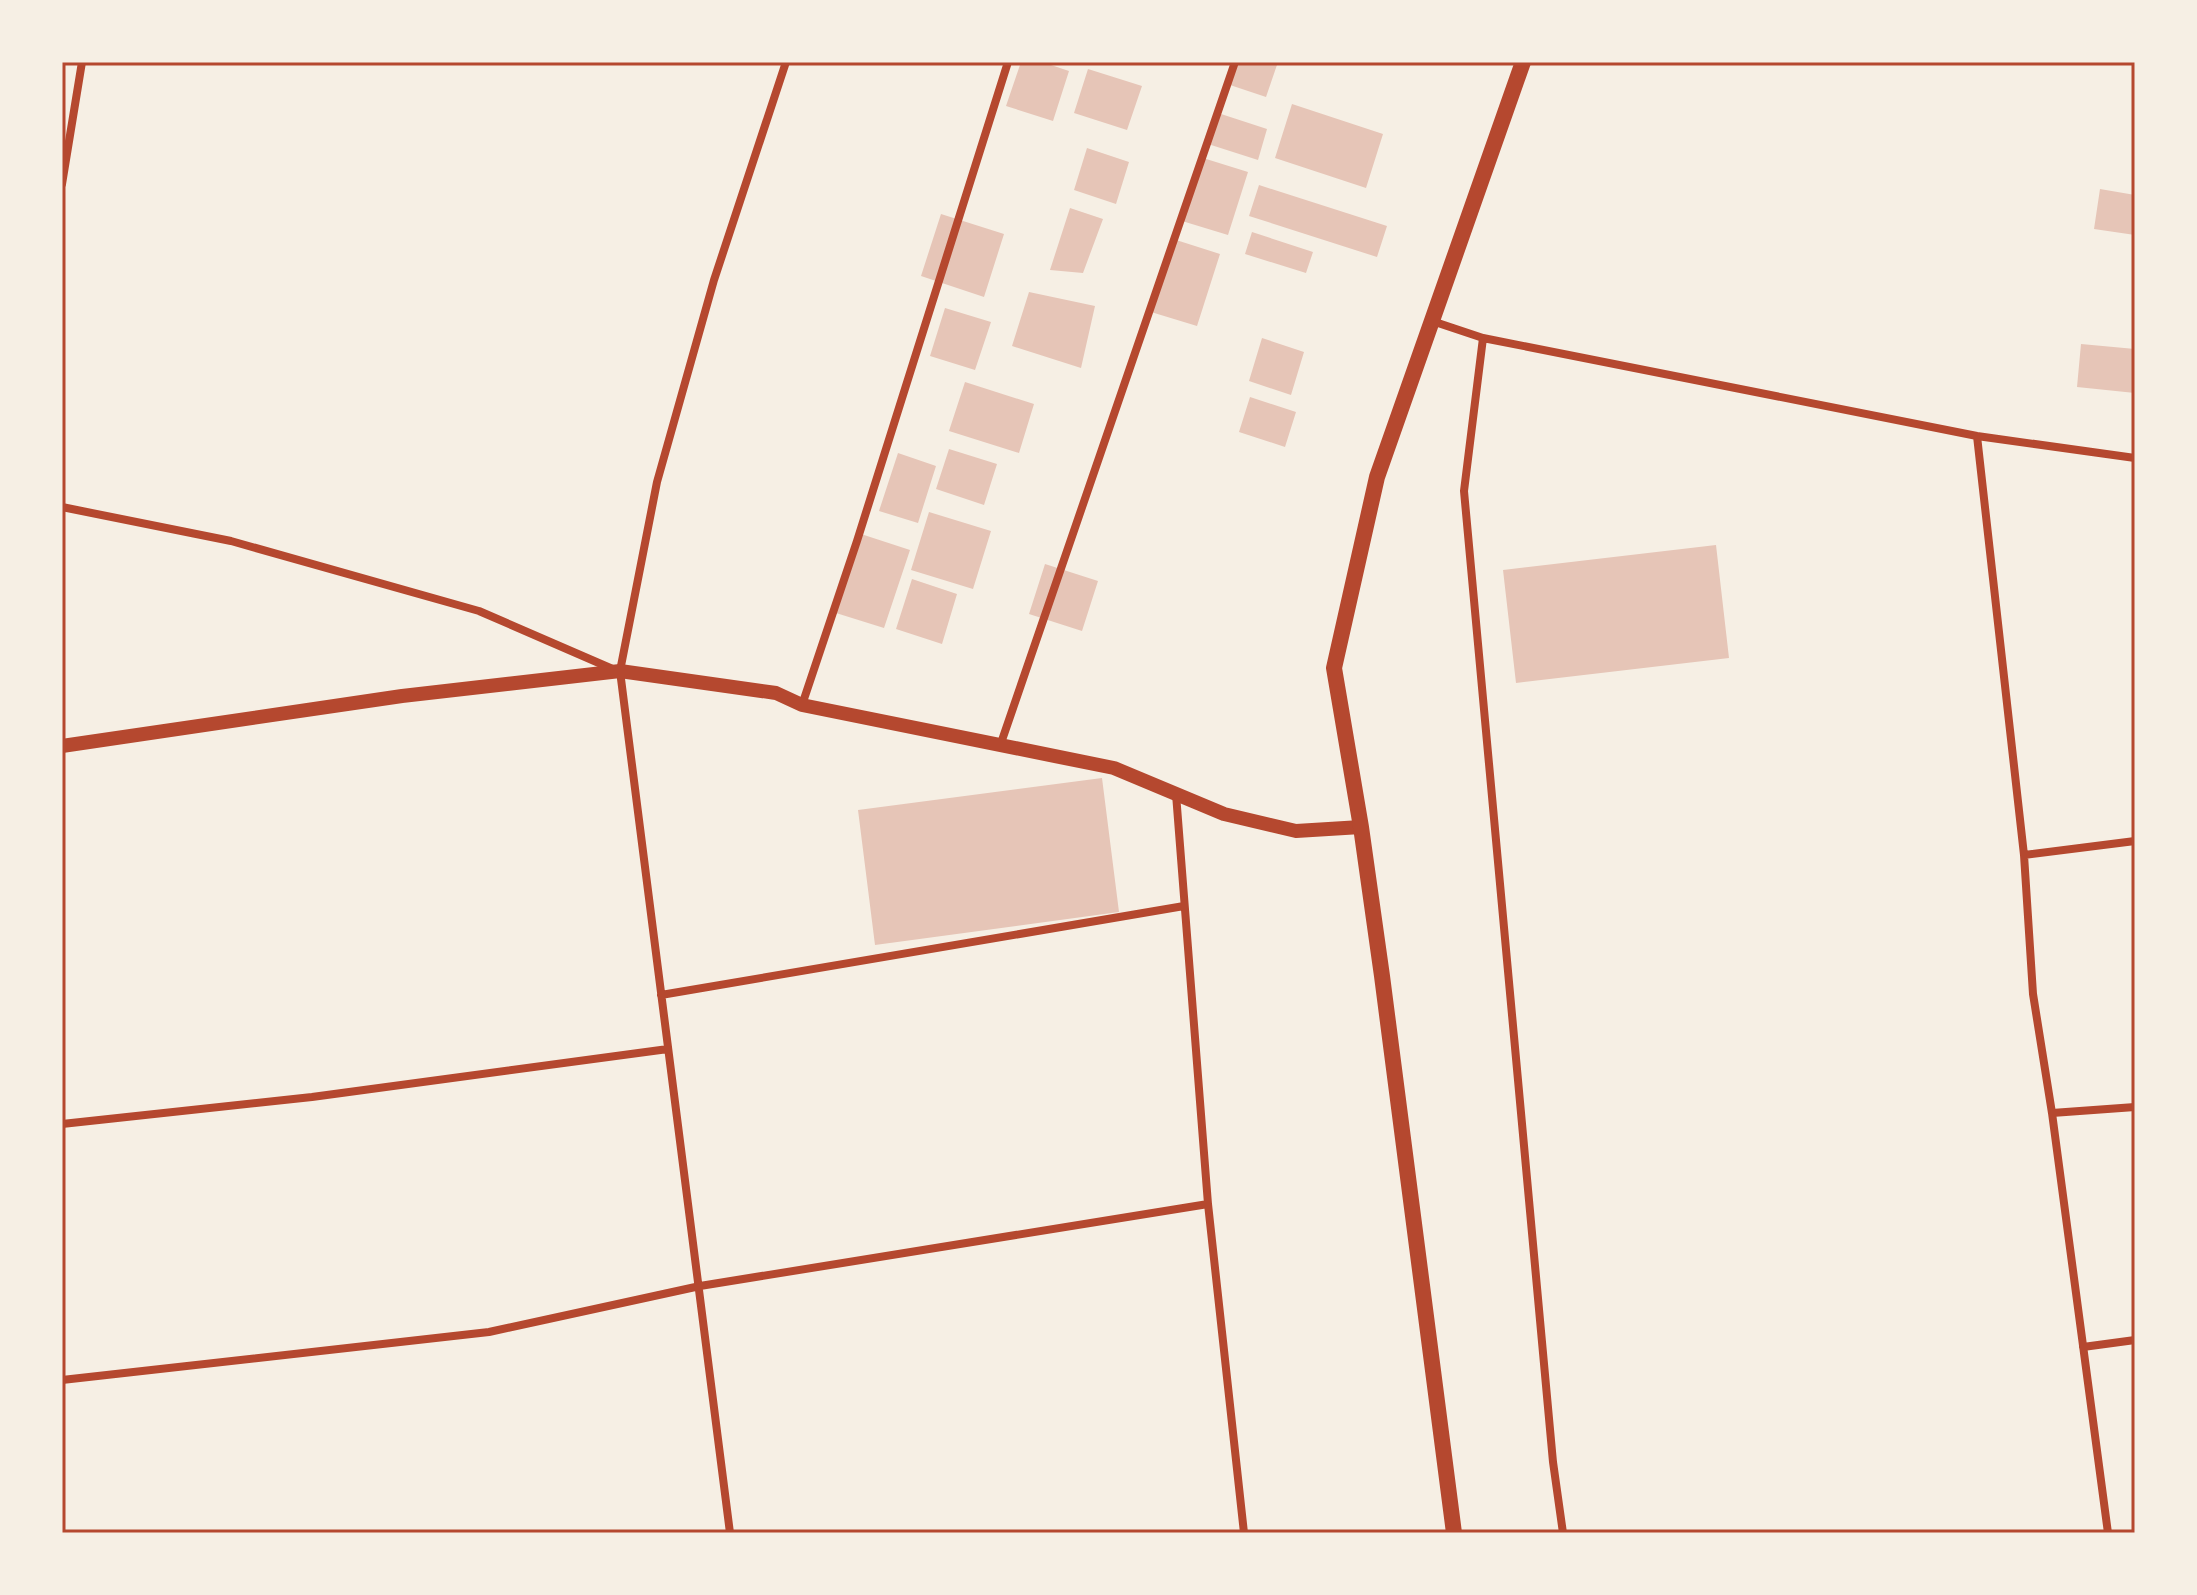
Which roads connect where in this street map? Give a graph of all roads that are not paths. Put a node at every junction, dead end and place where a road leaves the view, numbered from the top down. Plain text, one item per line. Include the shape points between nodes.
1 (82, 62) edge
2 (786, 62) edge
3 (1008, 62) edge
4 (1235, 62) edge
5 (1523, 62) edge
6 (62, 184) edge
7 (1431, 321) junction
8 (1483, 338) junction
9 (1977, 436) junction
10 (2135, 458) edge
11 (62, 507) edge
12 (620, 671) junction
13 (802, 705) junction
14 (62, 746) edge
15 (1000, 746) junction
16 (1176, 794) junction
17 (1361, 827) junction
18 (2135, 841) edge
19 (2024, 855) junction
20 (1184, 906) junction
21 (661, 995) junction
22 (668, 1049) junction
23 (2135, 1107) edge
24 (2052, 1113) junction
25 (62, 1124) edge
26 (1208, 1204) junction
27 (700, 1286) junction
28 (2135, 1340) edge
29 (2083, 1347) junction
30 (62, 1380) edge
31 (730, 1533) edge
32 (1244, 1533) edge
33 (1454, 1533) edge
34 (1563, 1533) edge
35 (2108, 1533) edge

1 - 6 street
2 - 12 street via 714,280 657,482
3 - 13 street
4 - 15 street
5 - 7 main road
7 - 8 street
7 - 17 main road via 1377,477 1334,668
8 - 9 street
8 - 34 street via 1464,491
9 - 10 street
9 - 19 street
11 - 12 street via 231,541 479,611
12 - 13 street via 776,693
12 - 14 street via 402,696
12 - 21 street
13 - 15 street
15 - 16 street via 1114,768
16 - 17 street via 1224,814 1296,831
16 - 20 street
17 - 33 main road
18 - 19 street
19 - 24 street via 2033,994
20 - 21 street
20 - 26 street
21 - 22 street
22 - 25 street
22 - 27 street
23 - 24 street
24 - 29 street
26 - 27 street
26 - 32 street
27 - 30 street via 489,1332
27 - 31 street
28 - 29 street
29 - 35 street

